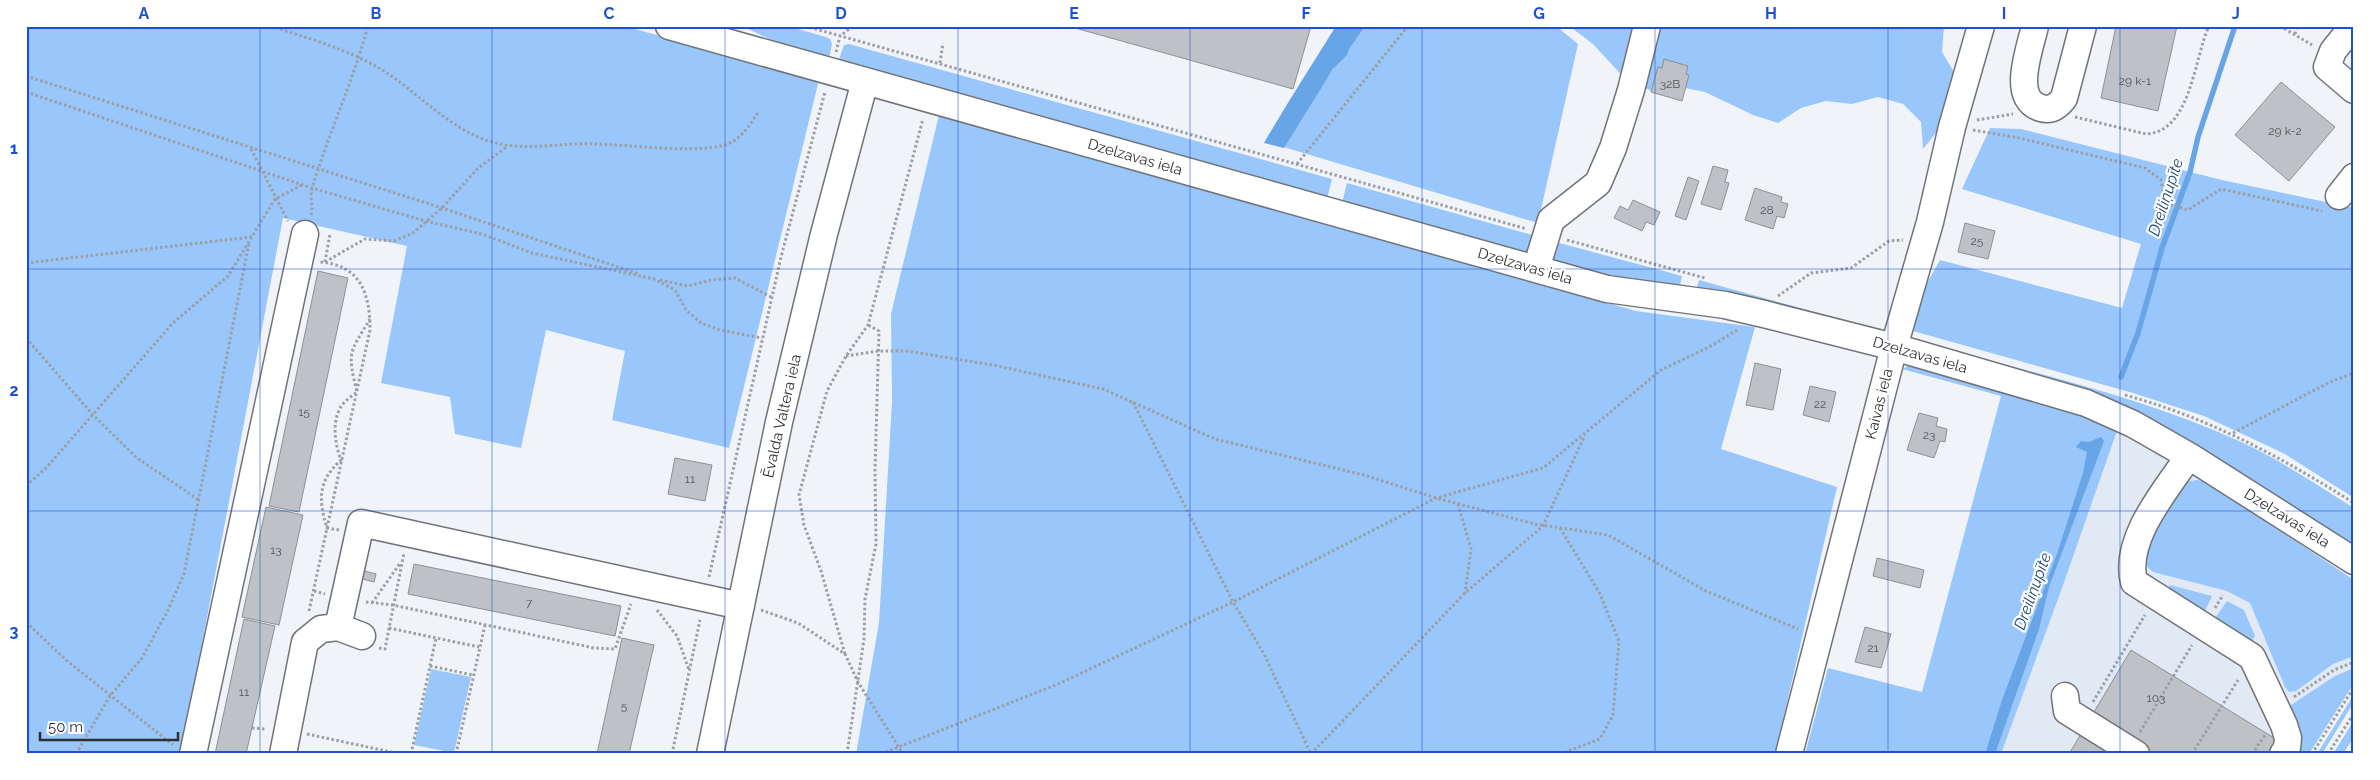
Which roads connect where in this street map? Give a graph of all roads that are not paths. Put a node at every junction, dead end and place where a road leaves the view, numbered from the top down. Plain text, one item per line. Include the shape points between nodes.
1 (669, 26) edge
2 (1647, 26) edge
3 (1981, 26) edge
4 (2035, 26) edge
5 (2083, 26) edge
6 (2345, 36) dead end
7 (865, 81) junction
8 (2354, 90) edge
9 (305, 234) road end
10 (1536, 269) junction
11 (1894, 347) junction
12 (2189, 456) junction
13 (2354, 561) edge
14 (741, 606) junction
15 (338, 628) junction
16 (362, 636) road end
17 (2065, 696) dead end
18 (286, 742) edge
19 (186, 751) edge
20 (2132, 752) edge
21 (710, 754) edge
22 (1789, 754) edge
23 (2283, 754) edge

1 - 7 street, Dzelzavas iela
2 - 10 street via 1613,148 1598,183 1551,220
3 - 11 street, Kaivas iela via 1952,127 1926,239
4 - 5 street via 2024,93 2030,103 2044,109 2059,105 2064,98
6 - 8 street via 2333,51 2327,67
7 - 10 street, Dzelzavas iela
7 - 14 street, Ēvalda Valtera iela via 779,422
9 - 19 street
10 - 11 street, Dzelzavas iela via 1607,288 1725,305 1775,307
11 - 12 street, Dzelzavas iela via 2086,402
11 - 22 street, Kaivas iela
12 - 13 street, Dzelzavas iela
12 - 23 street via 2142,526 2131,570 2134,582 2252,657 2284,725 2288,738
14 - 15 street via 362,523
14 - 21 street, Ēvalda Valtera iela
15 - 16 street
15 - 18 street via 320,629 305,642
17 - 20 street via 2067,711

